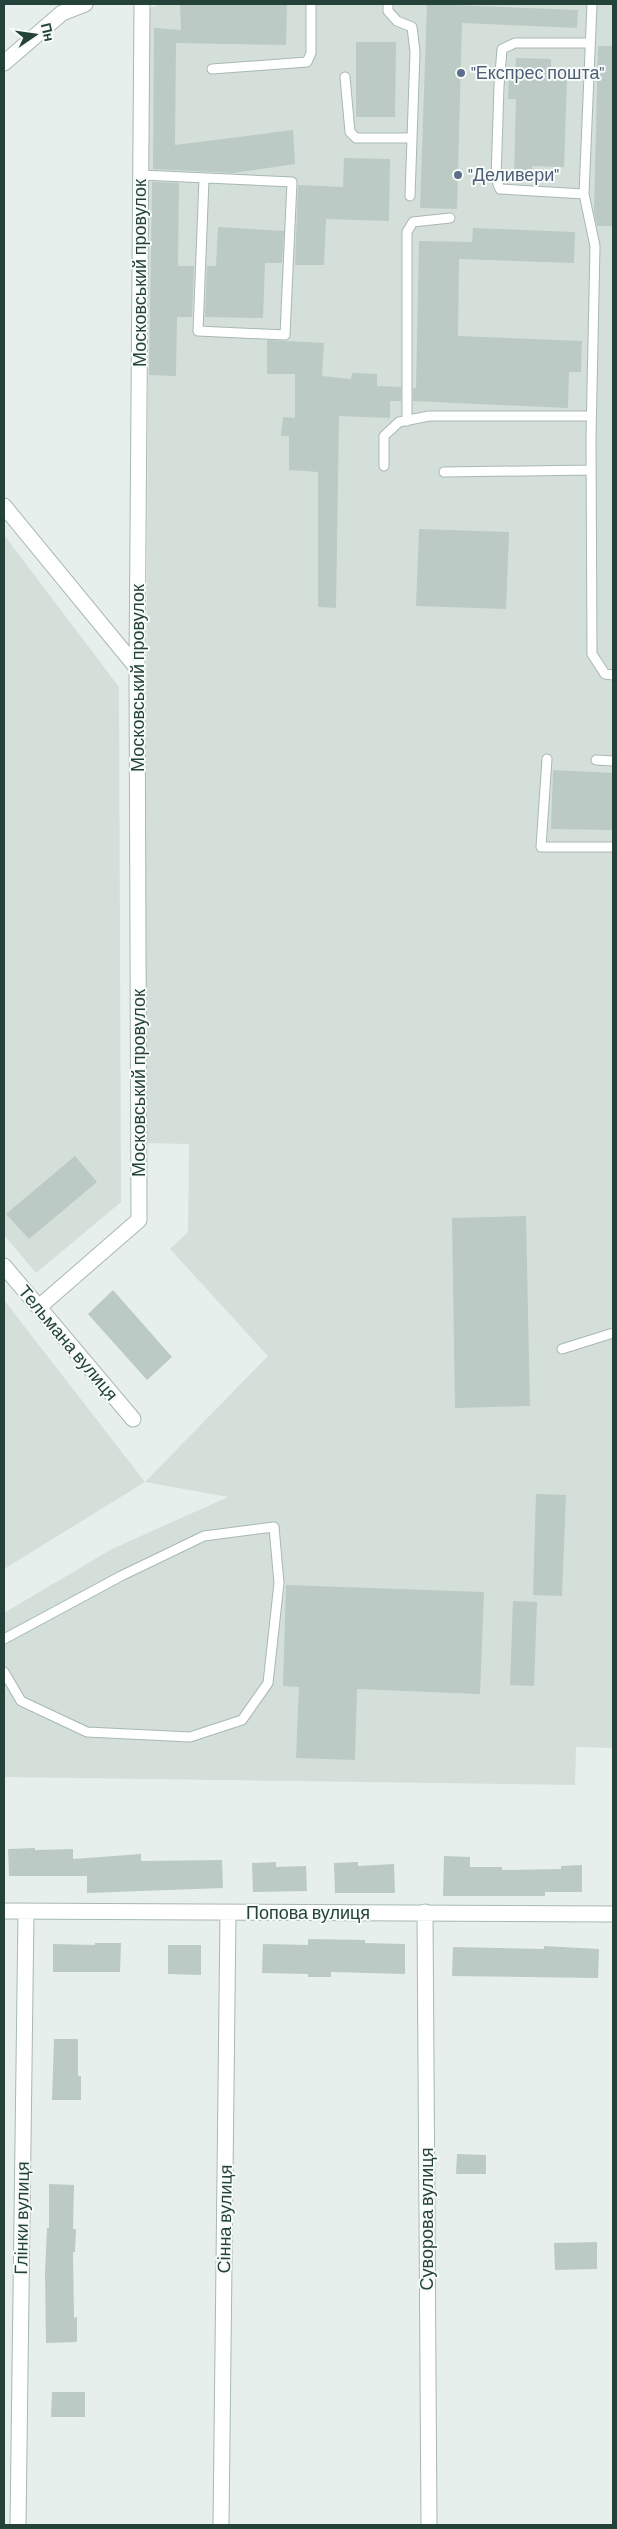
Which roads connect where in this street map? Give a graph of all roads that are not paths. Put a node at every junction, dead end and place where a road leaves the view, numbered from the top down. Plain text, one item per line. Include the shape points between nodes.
1 (85, 4) edge
2 (142, 4) edge
3 (311, 4) edge
4 (388, 4) edge
5 (592, 4) edge
6 (590, 43) junction
7 (4, 63) edge
8 (212, 69) dead end
9 (345, 77) dead end
10 (412, 138) junction
11 (141, 175) junction
12 (204, 179) junction
13 (584, 194) junction
14 (410, 196) dead end
15 (450, 218) dead end
16 (591, 416) junction
17 (407, 420) junction
18 (384, 466) dead end
19 (591, 470) junction
20 (444, 472) dead end
21 (4, 506) edge
22 (137, 668) junction
23 (613, 675) edge
24 (547, 758) dead end
25 (596, 760) dead end
26 (613, 761) edge
27 (613, 847) edge
28 (4, 1266) edge
29 (39, 1307) junction
30 (613, 1334) edge
31 (562, 1349) dead end
32 (133, 1419) dead end
33 (4, 1639) edge
34 (4, 1672) edge
35 (4, 1911) edge
36 (26, 1912) junction
37 (425, 1912) junction
38 (228, 1913) junction
39 (613, 1914) edge
40 (18, 2525) edge
41 (221, 2525) edge
42 (429, 2525) edge

1 - 7 street via 62,13
2 - 11 street, Московський провулок
3 - 8 lane via 311,53 308,62
4 - 10 lane via 388,11 398,21 412,27 415,52
5 - 6 lane
6 - 13 lane
6 - 13 lane via 514,43 502,49 498,86 496,179 500,190
9 - 10 lane via 350,132 356,138
10 - 14 lane
11 - 12 lane
11 - 22 street, Московський провулок
12 - 12 lane via 292,182 285,335 198,331
13 - 16 lane via 595,246
15 - 17 lane via 414,222 407,232
16 - 17 lane via 429,416
16 - 19 lane
17 - 18 lane via 384,436
19 - 20 lane
19 - 23 lane via 592,654 605,674
21 - 22 street
22 - 29 street, Московський провулок via 139,1220
24 - 27 lane via 541,848
25 - 26 lane
28 - 29 street, Тельмана вулиця
29 - 32 street, Тельмана вулиця
30 - 31 lane
33 - 34 lane via 120,1576 204,1536 274,1527 279,1583 268,1683 242,1720 190,1737 87,1732 21,1701
35 - 36 street, Попова вулиця
36 - 38 street, Попова вулиця
36 - 40 street, Глінки вулиця
37 - 38 street, Попова вулиця
37 - 39 street, Попова вулиця
37 - 42 street, Суворова вулиця
38 - 41 street, Сінна вулиця

